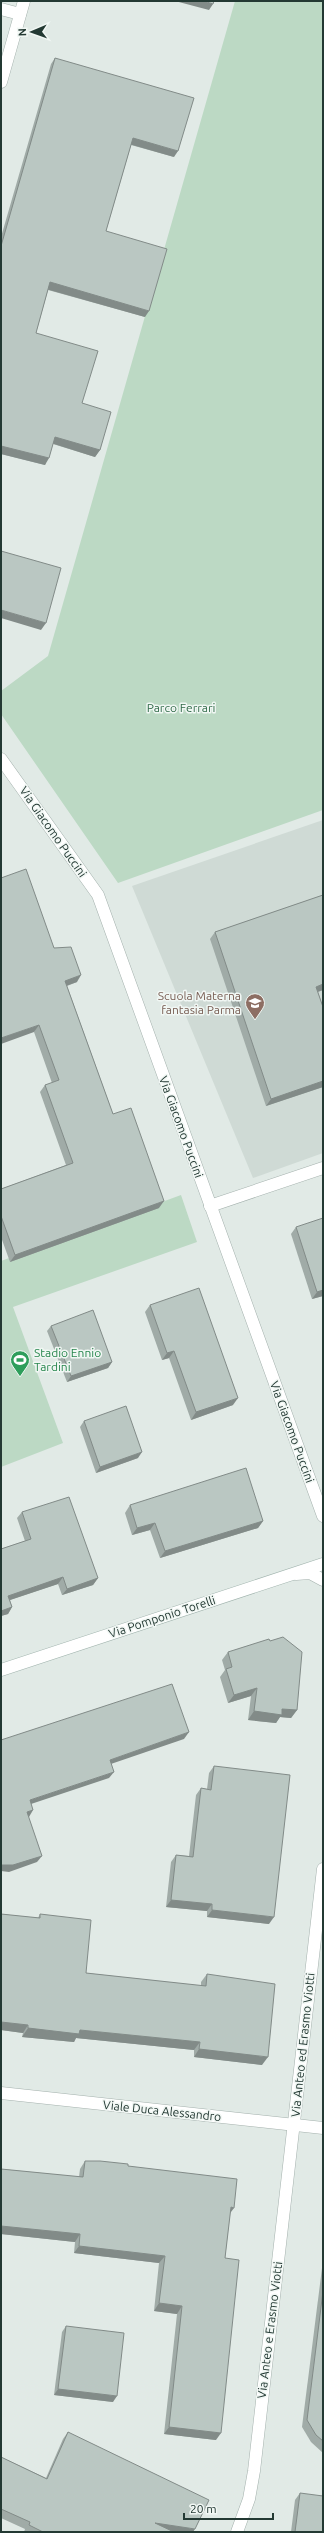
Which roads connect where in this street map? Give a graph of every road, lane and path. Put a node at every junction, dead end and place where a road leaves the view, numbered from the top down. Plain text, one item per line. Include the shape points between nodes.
1 (24, 1) edge
2 (1, 8) edge
3 (20, 14) junction
4 (1, 82) edge
5 (1, 759) edge
6 (323, 1168) edge
7 (210, 1206) junction
8 (323, 1516) edge
9 (323, 1564) edge
10 (293, 1574) junction
11 (323, 1580) edge
12 (1, 1670) edge
13 (323, 1869) edge
14 (1, 2093) edge
15 (294, 2125) junction
16 (323, 2128) edge
17 (237, 2532) edge

1 - 3 street
2 - 3 street
3 - 4 street
5 - 7 street, Via Giacomo Puccini via 98,895
6 - 7 street
7 - 8 street, Via Giacomo Puccini
9 - 10 street, Via Pomponio Torelli
10 - 11 street via 306,1572
10 - 12 street, Via Pomponio Torelli
13 - 15 street, Via Anteo ed Erasmo Viotti
14 - 15 street, Viale Duca Alessandro
15 - 16 street, Viale Duca Alessandro
15 - 17 street, Via Anteo e Erasmo Viotti via 254,2471 249,2499

